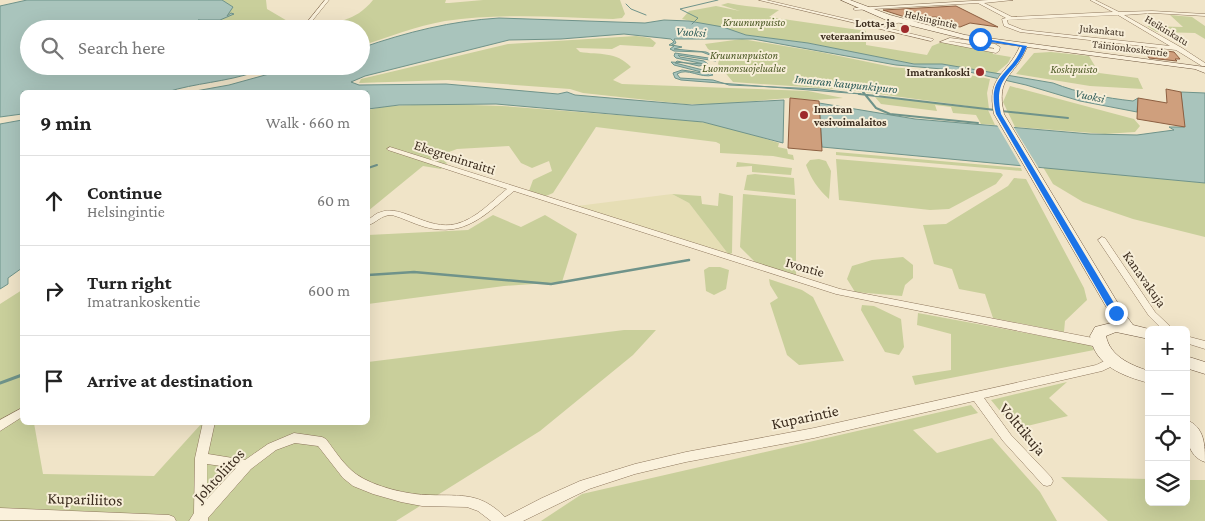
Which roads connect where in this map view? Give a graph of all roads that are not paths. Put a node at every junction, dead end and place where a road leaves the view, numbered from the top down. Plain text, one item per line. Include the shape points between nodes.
1 (326, 0) edge
2 (761, 0) edge
3 (837, 0) edge
4 (844, 0) edge
5 (902, 0) edge
6 (1011, 0) edge
7 (1092, 0) edge
8 (976, 1) edge
9 (911, 5) junction
10 (858, 8) junction
11 (1188, 8) dead end
12 (1120, 14) junction
13 (1196, 14) junction
14 (1205, 14) edge
15 (1012, 18) junction
16 (311, 20) edge
17 (936, 20) dead end
18 (1205, 20) edge
19 (898, 22) junction
20 (879, 28) junction
21 (1022, 31) junction
22 (950, 39) joint
23 (931, 40) dead end
24 (1024, 48) junction
25 (1180, 49) junction
26 (1061, 51) junction
27 (1203, 67) edge
28 (390, 149) dead end
29 (512, 189) junction
30 (370, 222) edge
31 (1102, 240) dead end
32 (1165, 326) edge
33 (1127, 328) junction
34 (1145, 333) edge
35 (1190, 340) edge
36 (1098, 342) junction
37 (1205, 345) edge
38 (1113, 361) junction
39 (1190, 363) edge
40 (1205, 368) edge
41 (1145, 376) edge
42 (976, 395) junction
43 (20, 413) edge
44 (208, 425) edge
45 (0, 426) edge
46 (1190, 433) edge
47 (1205, 454) edge
48 (201, 458) junction
49 (246, 465) junction
50 (1047, 482) dead end
51 (0, 514) edge
52 (199, 520) edge
53 (170, 521) edge
54 (500, 521) edge
55 (510, 521) edge

1 - 16 street
2 - 20 street
3 - 10 main road, Helsingintie
4 - 10 main road, Helsingintie
5 - 9 street
6 - 8 street
7 - 12 street, Heikinkatu
8 - 9 street
8 - 15 street
9 - 10 street
10 - 19 main road, Helsingintie
11 - 13 street
12 - 13 street
12 - 15 street
12 - 25 street, Heikinkatu
13 - 14 street
13 - 18 street
15 - 21 street
15 - 21 street via 1004,19 1006,25
17 - 19 street
19 - 20 street
19 - 24 main road, Helsingintie via 953,36
20 - 23 street
21 - 24 street
21 - 25 street, Jukankatu
22 - 22 street via 942,42 996,51 997,47
24 - 26 main road, Tainionkoskentie
24 - 26 main road, Tainionkoskentie
24 - 33 main road via 996,91 997,109
25 - 27 street, Heikinkatu
26 - 27 main road, Tainionkoskentie
28 - 29 street, Ekegreninraitti
29 - 30 street via 469,222 457,226 433,228 391,213
29 - 36 street, Ivontie via 839,292
31 - 32 street, Kanavakuja via 1152,314
33 - 34 main road
33 - 36 main road via 1101,331
35 - 37 street
36 - 38 main road
38 - 41 main road
38 - 42 street, Kuparintie via 1098,368
39 - 40 main road
42 - 50 street, Volttikuja
42 - 55 street, Kuparintie via 814,432 677,458 609,476 562,494
43 - 45 street
44 - 48 street
46 - 47 main road
48 - 49 street
48 - 52 street
49 - 52 street, Johtoliitos
49 - 54 street, Johtoliitos via 272,447 294,438 322,442 352,479 387,492 428,501 464,499 490,511
51 - 53 street, Kupariliitos

